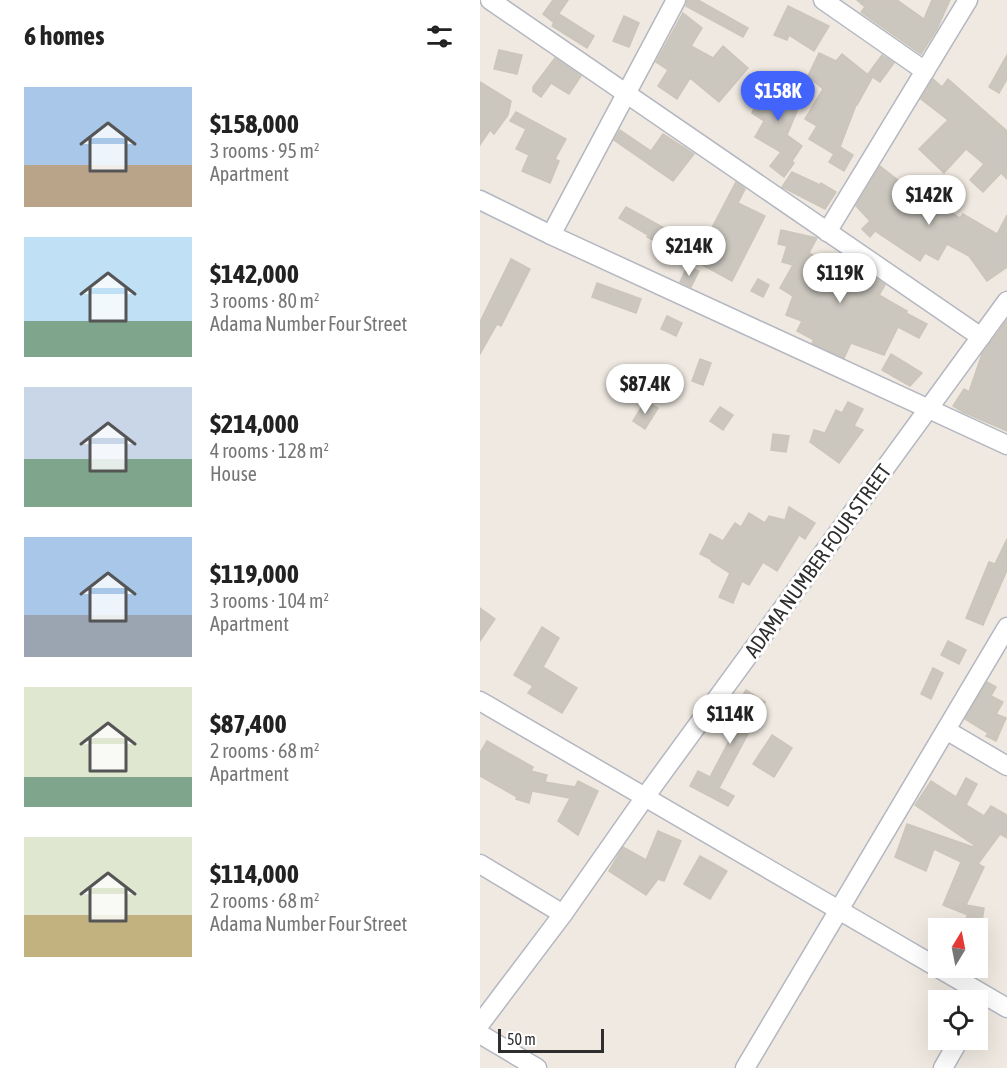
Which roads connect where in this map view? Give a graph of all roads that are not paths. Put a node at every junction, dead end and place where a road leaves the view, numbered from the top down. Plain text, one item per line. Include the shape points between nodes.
1 (490, 0) edge
2 (676, 0) edge
3 (823, 0) edge
4 (968, 0) edge
5 (925, 71) junction
6 (627, 94) junction
7 (480, 200) edge
8 (827, 232) junction
9 (551, 235) junction
10 (1007, 301) edge
11 (981, 337) junction
12 (928, 409) junction
13 (1007, 445) edge
14 (1007, 627) edge
15 (480, 701) edge
16 (946, 730) junction
17 (1007, 766) edge
18 (645, 797) junction
19 (480, 864) edge
20 (839, 910) junction
21 (563, 914) junction
22 (963, 990) edge
23 (988, 1003) edge
24 (1007, 1008) edge
25 (480, 1024) edge
26 (480, 1034) edge
27 (953, 1050) edge
28 (537, 1068) edge
29 (746, 1068) edge
30 (943, 1068) edge

1 - 6 street
2 - 6 street
3 - 5 street
4 - 5 street
5 - 8 street
6 - 8 street
6 - 9 street
7 - 9 street
8 - 11 street
9 - 12 street
10 - 11 street, ADAMA NUMBER FOUR STREET
11 - 12 street, ADAMA NUMBER FOUR STREET
12 - 13 street
12 - 18 street, ADAMA NUMBER FOUR STREET
14 - 16 street
15 - 18 street
16 - 17 street
16 - 20 street
18 - 20 street
18 - 21 street, ADAMA NUMBER FOUR STREET
19 - 21 street
20 - 22 street
20 - 29 street
21 - 25 street, ADAMA NUMBER FOUR STREET
23 - 24 street
26 - 28 street
27 - 30 street

